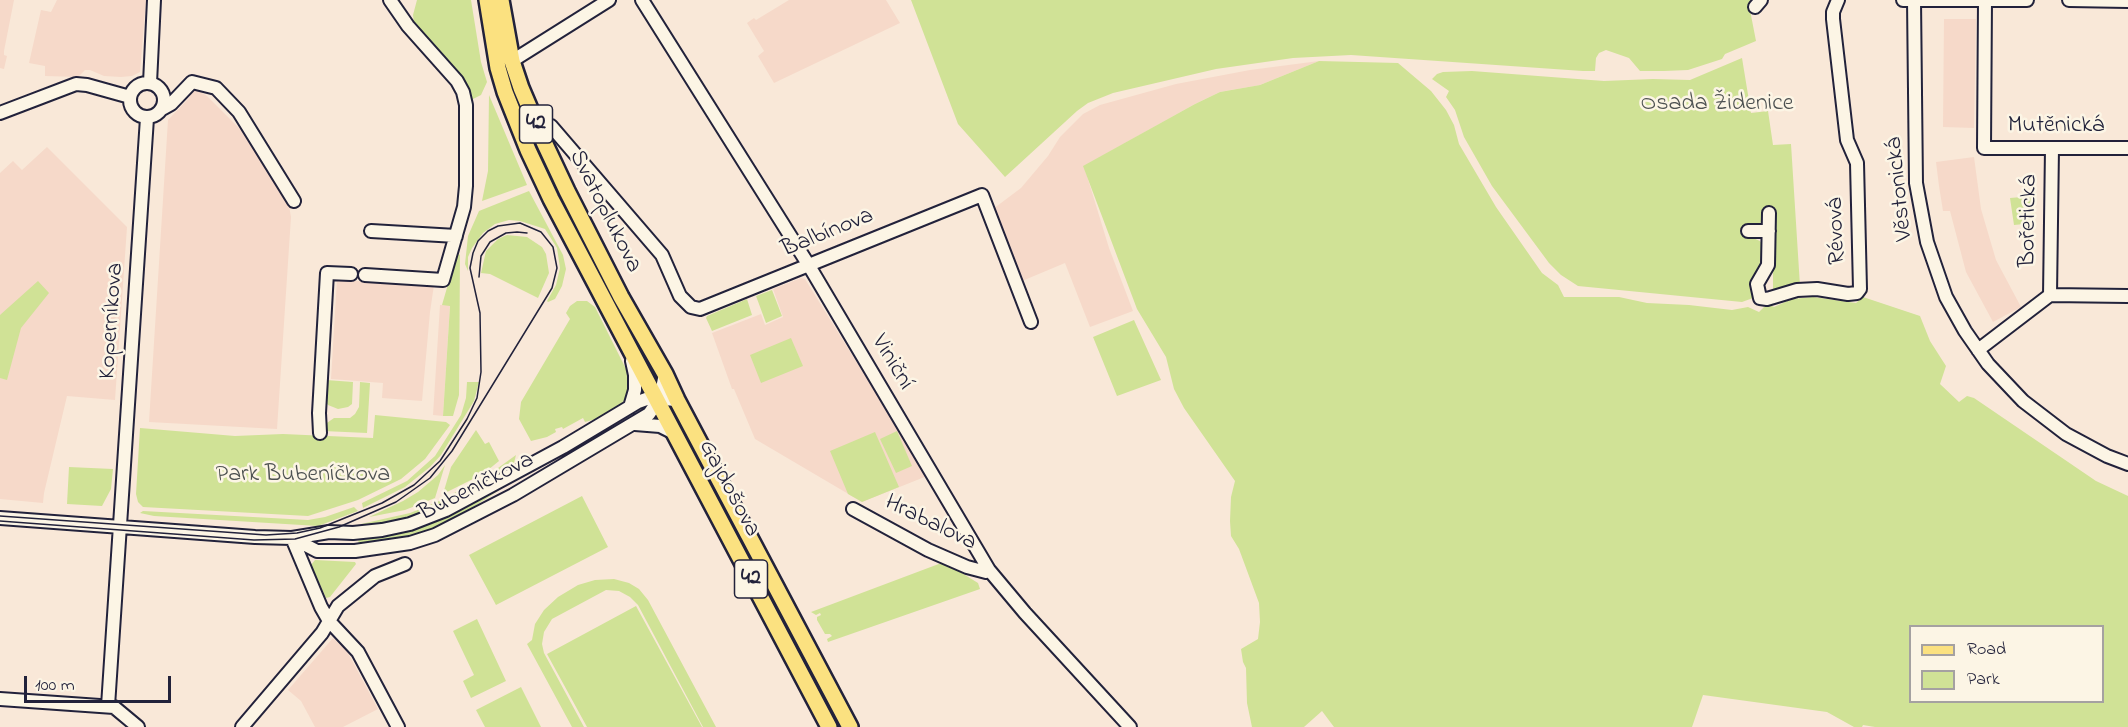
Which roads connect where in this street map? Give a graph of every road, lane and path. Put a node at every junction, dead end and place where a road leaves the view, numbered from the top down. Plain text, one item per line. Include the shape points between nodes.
1 (154, 0) edge
2 (487, 0) edge
3 (501, 0) edge
4 (609, 0) edge
5 (642, 0) edge
6 (1838, 0) edge
7 (1903, 0) edge
8 (1914, 0) edge
9 (1985, 0) edge
10 (2026, 0) edge
11 (2069, 0) edge
12 (2128, 1) edge
13 (396, 2) edge
14 (512, 61) junction
15 (150, 83) junction
16 (163, 91) junction
17 (180, 95) junction
18 (130, 97) junction
19 (162, 109) junction
20 (0, 113) edge
21 (147, 118) junction
22 (551, 126) dead end
23 (2052, 148) junction
24 (2128, 148) edge
25 (294, 201) dead end
26 (1769, 213) dead end
27 (371, 231) dead end
28 (1748, 231) dead end
29 (1769, 231) junction
30 (456, 236) junction
31 (808, 264) junction
32 (351, 274) dead end
33 (365, 275) dead end
34 (2050, 295) junction
35 (2128, 296) edge
36 (691, 307) joint
37 (1031, 322) dead end
38 (1978, 350) junction
39 (630, 351) junction
40 (665, 374) junction
41 (658, 399) junction
42 (677, 400) junction
43 (630, 407) junction
44 (634, 424) junction
45 (672, 432) junction
46 (320, 433) dead end
47 (2128, 464) edge
48 (853, 509) dead end
49 (0, 518) edge
50 (120, 527) junction
51 (292, 538) junction
52 (405, 564) dead end
53 (989, 570) junction
54 (329, 621) junction
55 (0, 699) edge
56 (108, 706) junction
57 (138, 727) edge
58 (242, 727) edge
59 (398, 727) edge
60 (829, 727) edge
61 (850, 727) edge
62 (1130, 727) edge

1 - 15 street
2 - 39 main road, Svatoplukova / 42 via 498,68 528,150
3 - 14 main road, Svatoplukova / 42
4 - 14 street
5 - 31 street, Viniční
6 - 29 street, Révová via 1833,19 1847,140 1857,163 1860,289 1848,294 1797,290 1760,298 1756,284 1768,265
7 - 8 street
8 - 9 street
8 - 38 street, Věstonická via 1919,207 1942,289
9 - 10 street
9 - 23 street, Mutěnická via 1984,148
11 - 12 street
13 - 30 street via 408,26 463,92 466,186
14 - 40 main road, Svatoplukova / 42 via 567,191
15 - 16 street
15 - 18 street via 139,84
16 - 17 street
16 - 19 street
17 - 19 street
17 - 25 street via 192,82 216,88 239,112
18 - 20 street via 76,84
18 - 21 street via 136,114
19 - 21 street
21 - 50 street, Koperníkova
22 - 36 street, Svatoplukova via 662,255 680,296
23 - 24 street, Mutěnická
23 - 34 street, Bořetická
26 - 29 street, Révová
27 - 30 street
28 - 29 street
30 - 33 street via 443,280
31 - 36 street, Balbínova via 700,309
31 - 37 street, Balbínova via 982,195
31 - 53 street, Viniční
32 - 46 street via 327,273
34 - 35 street, Bořetická
34 - 38 street, Bořetická
38 - 47 street, Věstonická via 2004,383 2055,427
39 - 41 main road, Svatoplukova / 42
39 - 43 street via 635,375
40 - 41 street
40 - 42 main road, Svatoplukova / 42
41 - 42 street, Bubeníčkova
41 - 43 street, Bubeníčkova
41 - 44 street, Bubeníčkova via 649,414
41 - 45 main road, Gajdošova / 42
42 - 61 main road, Gajdošova / 42
43 - 51 street, Bubeníčkova via 424,519 382,530
44 - 45 street via 660,426
44 - 51 street, Bubeníčkova via 513,495 424,539 373,550 339,552 317,551
45 - 60 main road, Gajdošova / 42
48 - 53 street, Hrabalova via 928,550 966,567
49 - 50 street, Bubeníčkova
50 - 51 street, Bubeníčkova
50 - 56 street, Koperníkova
51 - 54 street
52 - 54 street via 367,582 338,606
53 - 62 street, Viniční
54 - 58 street
54 - 59 street via 358,652
55 - 56 street
56 - 57 street

